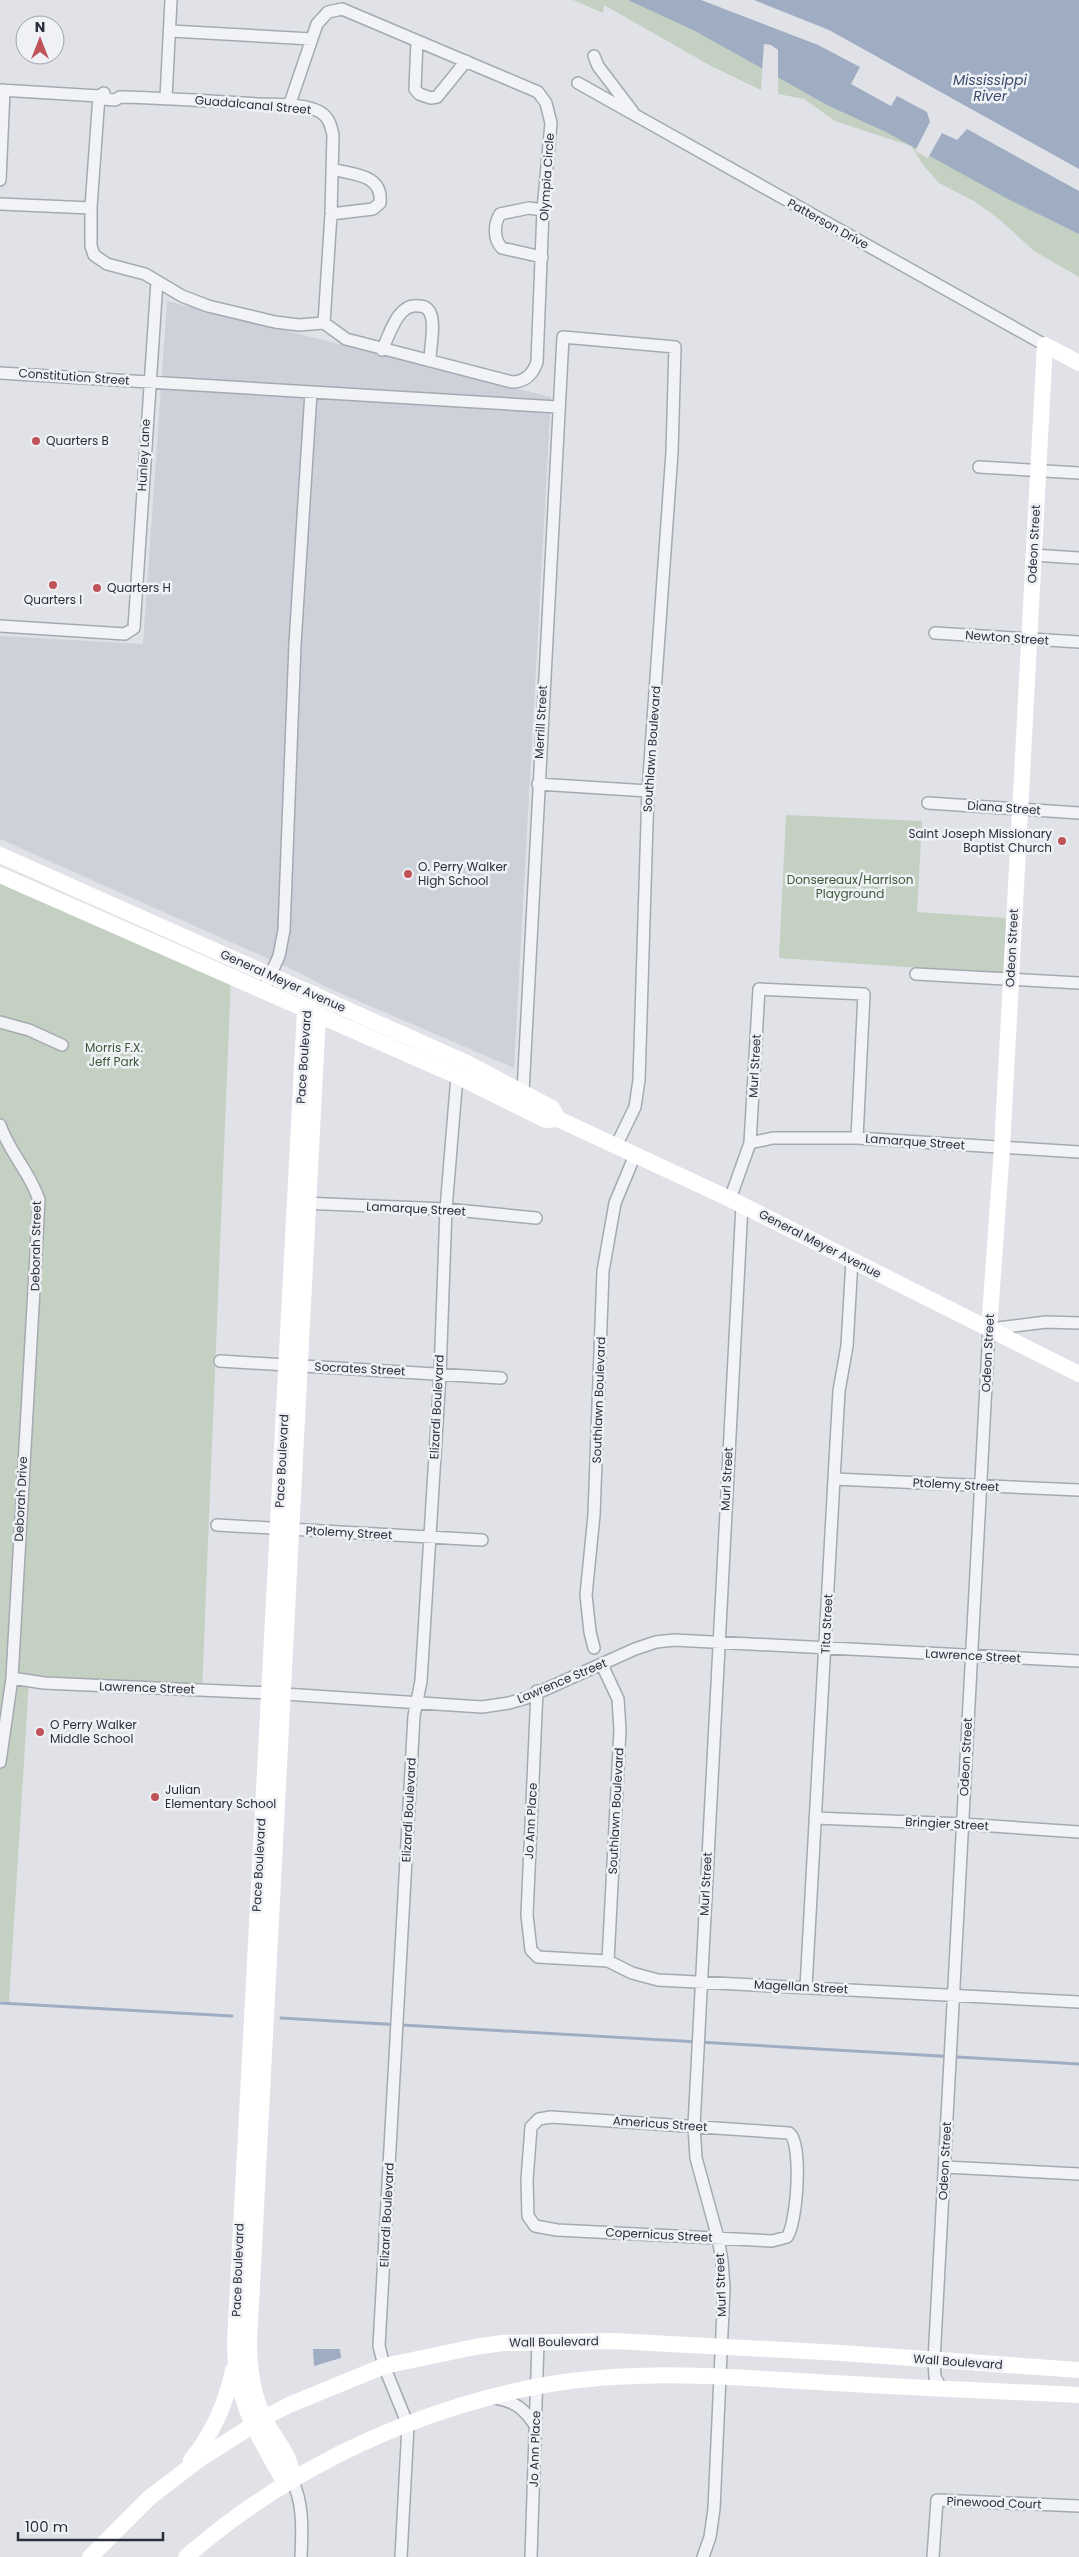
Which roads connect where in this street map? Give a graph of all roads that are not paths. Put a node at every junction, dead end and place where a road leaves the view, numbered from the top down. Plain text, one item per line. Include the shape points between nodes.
1 (171, 0) edge
2 (170, 31) junction
3 (311, 39) junction
4 (416, 41) junction
5 (594, 56) dead end
6 (466, 61) junction
7 (578, 83) dead end
8 (2, 90) edge
9 (100, 96) junction
10 (166, 98) junction
11 (289, 106) junction
12 (637, 117) junction
13 (332, 169) junction
14 (0, 180) edge
15 (0, 204) edge
16 (91, 208) junction
17 (543, 210) junction
18 (331, 214) junction
19 (542, 257) junction
20 (157, 281) junction
21 (324, 323) junction
22 (1045, 345) junction
23 (675, 347) joint
24 (382, 350) junction
25 (430, 362) junction
26 (1079, 363) edge
27 (0, 372) edge
28 (149, 382) junction
29 (311, 392) junction
30 (558, 407) junction
31 (979, 467) dead end
32 (1037, 470) junction
33 (1079, 473) edge
34 (1033, 555) junction
35 (1079, 558) edge
36 (0, 626) edge
37 (935, 633) dead end
38 (1030, 639) junction
39 (1079, 642) edge
40 (538, 784) junction
41 (648, 791) junction
42 (928, 803) dead end
43 (1019, 809) junction
44 (1079, 813) edge
45 (1, 858) edge
46 (0, 874) edge
47 (916, 974) dead end
48 (272, 975) junction
49 (1010, 979) junction
50 (1079, 982) edge
51 (262, 991) junction
52 (314, 994) junction
53 (312, 1012) junction
54 (0, 1022) edge
55 (62, 1045) dead end
56 (462, 1070) junction
57 (519, 1098) junction
58 (0, 1125) edge
59 (857, 1138) junction
60 (750, 1143) junction
61 (616, 1146) junction
62 (1002, 1148) junction
63 (1079, 1152) edge
64 (635, 1155) junction
65 (736, 1202) junction
66 (302, 1203) junction
67 (446, 1209) junction
68 (536, 1218) dead end
69 (852, 1260) junction
70 (1079, 1323) edge
71 (989, 1329) junction
72 (220, 1361) dead end
73 (294, 1365) junction
74 (440, 1374) junction
75 (1079, 1374) edge
76 (29, 1377) joint
77 (500, 1378) dead end
78 (834, 1479) junction
79 (981, 1487) junction
80 (1079, 1490) edge
81 (217, 1525) dead end
82 (285, 1530) junction
83 (429, 1536) junction
84 (482, 1540) dead end
85 (719, 1642) junction
86 (594, 1648) dead end
87 (826, 1648) junction
88 (971, 1656) junction
89 (1079, 1661) edge
90 (602, 1665) junction
91 (12, 1678) junction
92 (537, 1691) junction
93 (276, 1693) junction
94 (418, 1703) junction
95 (0, 1762) edge
96 (815, 1818) junction
97 (963, 1824) junction
98 (1079, 1832) edge
99 (531, 1950) joint
100 (608, 1961) junction
101 (701, 1983) junction
102 (806, 1987) junction
103 (954, 1994) junction
104 (1079, 2002) edge
105 (694, 2126) junction
106 (945, 2167) junction
107 (1079, 2174) edge
108 (531, 2223) joint
109 (787, 2237) joint
110 (718, 2238) junction
111 (242, 2329) junction
112 (538, 2342) junction
113 (721, 2347) junction
114 (235, 2358) junction
115 (934, 2361) junction
116 (384, 2366) junction
117 (1079, 2370) edge
118 (719, 2376) junction
119 (537, 2387) junction
120 (941, 2388) junction
121 (1079, 2395) edge
122 (491, 2397) junction
123 (258, 2422) junction
124 (408, 2425) junction
125 (535, 2425) junction
126 (177, 2477) junction
127 (292, 2480) junction
128 (1079, 2506) edge
129 (200, 2551) edge
130 (90, 2557) edge
131 (186, 2557) edge
132 (302, 2557) edge
133 (401, 2557) edge
134 (531, 2557) edge
135 (703, 2557) edge
136 (933, 2557) edge

1 - 2 street
2 - 3 street
2 - 10 street
3 - 4 street, Olympia Circle via 323,15 342,9
3 - 11 street, Olympia Circle
4 - 6 street, Olympia Circle
4 - 6 street via 415,88 420,94 431,98 439,96
5 - 12 street
6 - 17 street, Olympia Circle via 538,92 546,103 550,135
7 - 12 street, Patterson Drive
8 - 9 street, Guadalcanal Street
8 - 14 street
9 - 10 street, Guadalcanal Street via 115,93 120,97
9 - 16 street
10 - 11 street, Guadalcanal Street
11 - 13 street, Guadalcanal Street via 315,110 329,121
12 - 22 street, Patterson Drive
13 - 18 street, Guadalcanal Street
13 - 18 street via 364,177 377,184 381,198 373,209
15 - 16 street
16 - 20 street via 94,255 107,264 145,274
17 - 19 street, Olympia Circle
17 - 19 street via 529,208 500,214 495,236 502,248
18 - 21 street, Guadalcanal Street
19 - 25 street, Olympia Circle via 534,372 523,380 512,382
20 - 21 street via 208,306 275,322 299,325
20 - 28 street, Hunley Lane
21 - 24 street, Olympia Circle via 346,339
22 - 26 street, Patterson Drive
22 - 32 street, Odeon Street
23 - 30 street, Merrill Street via 563,337
23 - 41 street, Southlawn Boulevard via 672,452
24 - 25 street, Olympia Circle
24 - 25 street via 400,313 405,308 418,305 425,307 432,317
27 - 28 street, Constitution Street
28 - 29 street, Constitution Street
28 - 36 street, Hunley Lane via 134,628 124,634
29 - 30 street, Constitution Street
29 - 48 street via 295,644 284,930
30 - 40 street, Merrill Street
31 - 32 street
32 - 33 street
32 - 34 street, Odeon Street
34 - 35 street
34 - 38 street, Odeon Street
37 - 38 street, Newton Street
38 - 39 street, Newton Street
38 - 43 street, Odeon Street
40 - 41 street
40 - 57 street, Merrill Street
41 - 61 street, Southlawn Boulevard via 639,1080 635,1107
42 - 43 street, Diana Street
43 - 44 street, Diana Street
43 - 49 street, Odeon Street
45 - 48 street, General Meyer Avenue
46 - 51 street, General Meyer Avenue
47 - 49 street
48 - 51 street
48 - 52 street, General Meyer Avenue
49 - 50 street
49 - 62 street, Odeon Street
51 - 53 street, General Meyer Avenue
52 - 53 street, Pace Boulevard
52 - 56 street, General Meyer Avenue
53 - 56 street, General Meyer Avenue
53 - 66 street, Pace Boulevard
54 - 55 street via 29,1030
56 - 57 street, General Meyer Avenue
56 - 67 street, Elizardi Boulevard
57 - 61 street, General Meyer Avenue via 552,1108 558,1119
58 - 76 street, Deborah Street via 5,1141 33,1182 39,1200
59 - 60 street, Lamarque Street via 773,1138
59 - 60 street, Murl Street via 864,994 759,989
59 - 62 street, Lamarque Street
60 - 65 street, Murl Street
61 - 64 street, General Meyer Avenue
62 - 63 street, Lamarque Street
62 - 71 street, Odeon Street
64 - 65 street, General Meyer Avenue
64 - 86 street, Southlawn Boulevard via 617,1198 603,1271 594,1515 586,1595
65 - 69 street, General Meyer Avenue
65 - 85 street, Murl Street
66 - 67 street, Lamarque Street
66 - 73 street, Pace Boulevard
67 - 68 street, Lamarque Street
67 - 74 street, Elizardi Boulevard
69 - 71 street, General Meyer Avenue
69 - 78 street, Tita Street
70 - 71 street via 1046,1322
71 - 75 street, General Meyer Avenue
71 - 79 street, Odeon Street
72 - 73 street, Socrates Street
73 - 74 street, Socrates Street
73 - 82 street, Pace Boulevard
74 - 77 street, Socrates Street
74 - 83 street, Elizardi Boulevard
76 - 91 street, Deborah Drive
78 - 79 street, Ptolemy Street
78 - 87 street, Tita Street
79 - 80 street, Ptolemy Street
79 - 88 street, Odeon Street
81 - 82 street, Ptolemy Street
82 - 83 street, Ptolemy Street
82 - 93 street, Pace Boulevard
83 - 84 street, Ptolemy Street
83 - 94 street, Elizardi Boulevard
85 - 87 street, Lawrence Street
85 - 90 street, Lawrence Street via 656,1642
85 - 101 street, Murl Street
87 - 88 street, Lawrence Street
87 - 96 street, Tita Street
88 - 89 street, Lawrence Street
88 - 97 street, Odeon Street
90 - 92 street, Lawrence Street
90 - 100 street, Southlawn Boulevard via 618,1699 620,1730
91 - 93 street, Lawrence Street via 44,1683
91 - 95 street
92 - 94 street, Lawrence Street via 509,1704 482,1707
92 - 99 street, Jo Ann Place via 528,1908
93 - 94 street, Lawrence Street
93 - 111 street, Pace Boulevard
94 - 116 street, Elizardi Boulevard via 414,1716 379,2346
96 - 97 street, Bringier Street
96 - 102 street, Tita Street
97 - 98 street, Bringier Street
97 - 103 street, Odeon Street
99 - 100 street, Magellan Street via 538,1957
100 - 101 street, Magellan Street via 647,1978
101 - 102 street, Magellan Street
101 - 105 street, Murl Street
102 - 103 street, Magellan Street
103 - 104 street, Magellan Street
103 - 106 street, Odeon Street
105 - 108 street, Americus Street via 551,2117 539,2119 531,2127 527,2180
105 - 109 street, Americus Street via 792,2135 797,2157 793,2220
105 - 110 street, Murl Street via 696,2158
106 - 107 street
106 - 115 street, Odeon Street
108 - 110 street, Copernicus Street via 557,2230
109 - 110 street, Copernicus Street via 772,2241
110 - 113 street, Murl Street via 724,2288
111 - 114 street, Pace Boulevard
111 - 123 street, Pace Boulevard
112 - 113 street, Wall Boulevard via 614,2341
112 - 116 street, Wall Boulevard via 475,2347
112 - 119 street, Jo Ann Place
113 - 115 street, Wall Boulevard
113 - 118 street, Murl Street
114 - 123 street, Pace Boulevard via 237,2377
114 - 126 street via 229,2388 213,2430
115 - 117 street, Wall Boulevard
115 - 120 street, Odeon Street via 935,2377
116 - 123 street, Wall Boulevard via 296,2402
116 - 124 street, Elizardi Boulevard
118 - 119 street via 624,2377
118 - 120 street
118 - 135 street, Murl Street via 714,2509
119 - 122 street
119 - 125 street, Jo Ann Place
120 - 121 street
122 - 124 street
122 - 125 street via 520,2406
123 - 126 street, Wall Boulevard
123 - 127 street, Pace Boulevard via 293,2470
124 - 127 street via 354,2446
124 - 133 street, Elizardi Boulevard
125 - 134 street, Jo Ann Place
126 - 130 street, Wall Boulevard via 150,2498
127 - 129 street via 250,2505
127 - 132 street, Pace Boulevard via 299,2493 302,2516
128 - 136 street, Pinewood Court via 937,2500
129 - 131 street

